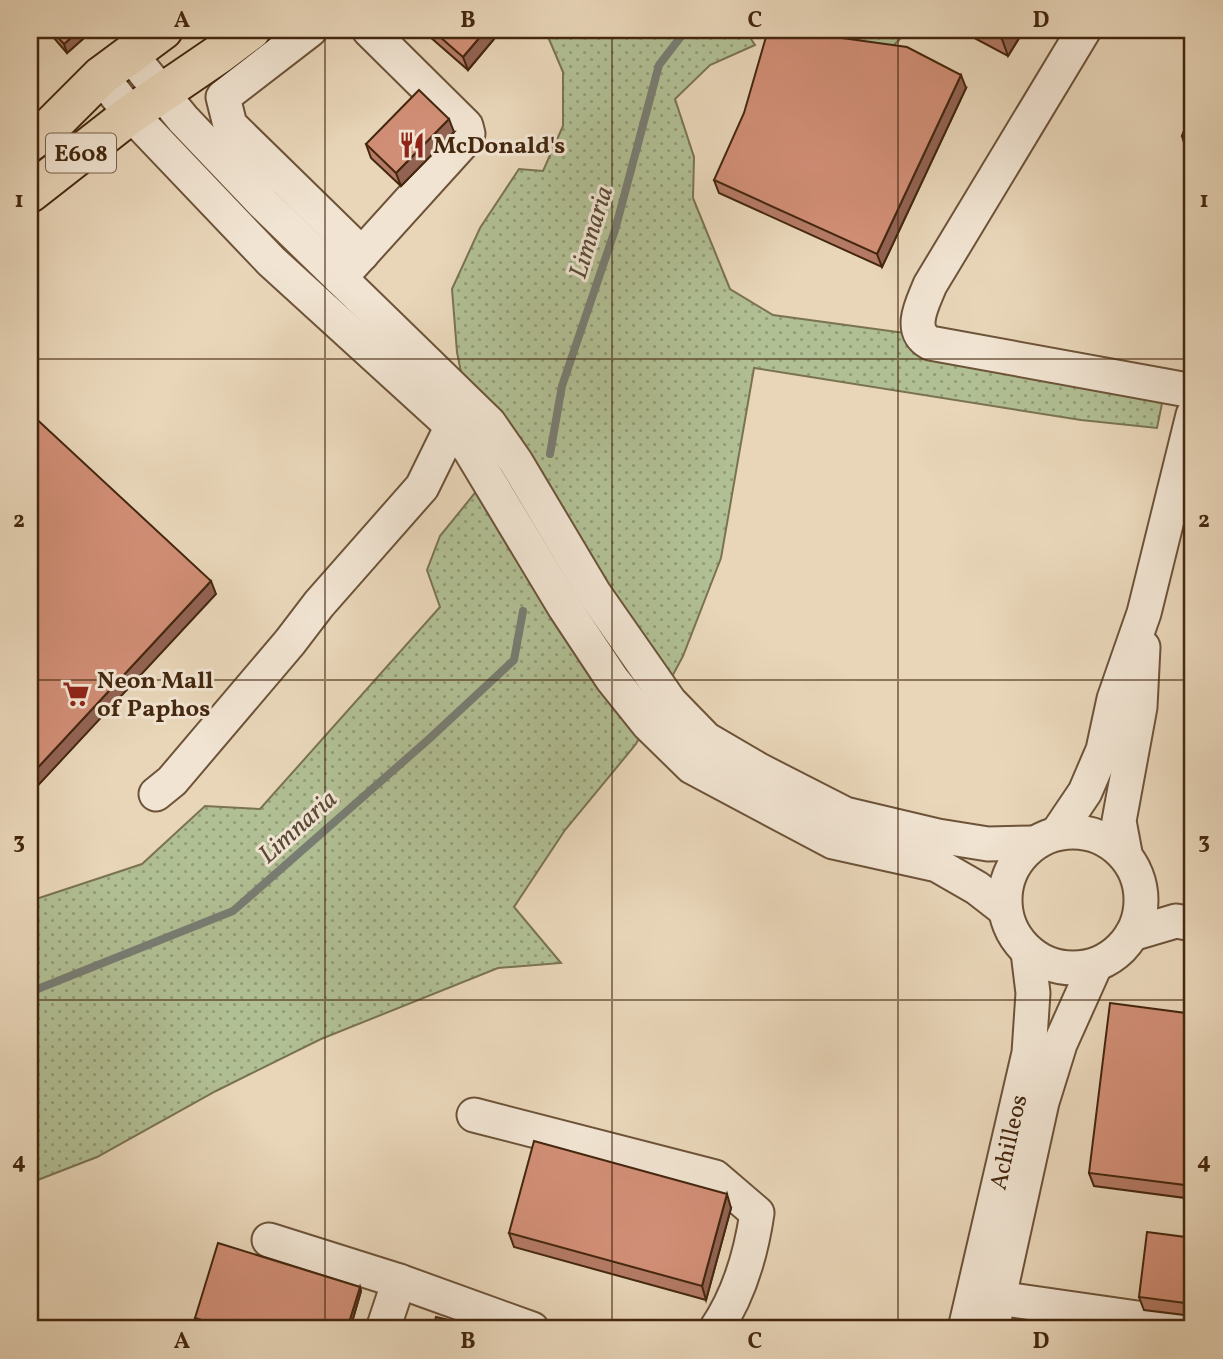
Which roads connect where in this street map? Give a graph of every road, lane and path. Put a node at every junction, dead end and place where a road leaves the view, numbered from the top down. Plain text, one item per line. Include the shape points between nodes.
1 (163, 30) edge
2 (251, 30) edge
3 (310, 30) edge
4 (369, 30) edge
5 (1084, 30) edge
6 (116, 65) junction
7 (146, 103) junction
8 (30, 142) edge
9 (30, 193) edge
10 (351, 266) junction
11 (1193, 391) edge
12 (1193, 415) edge
13 (452, 426) junction
14 (1187, 459) edge
15 (1144, 613) junction
16 (156, 794) dead end
17 (1045, 837) junction
18 (1125, 853) junction
19 (1141, 894) junction
20 (1004, 909) junction
21 (1185, 923) edge
22 (1132, 934) junction
23 (1028, 952) junction
24 (1095, 966) junction
25 (474, 1115) dead end
26 (269, 1240) dead end
27 (399, 1281) junction
28 (995, 1314) edge
29 (1193, 1326) edge
30 (383, 1329) edge
31 (532, 1329) edge
32 (716, 1329) edge
33 (965, 1329) edge

1 - 6 highway, E608
2 - 7 highway, E608
3 - 10 street via 223,97 230,125 285,177
4 - 10 street via 466,126 468,134
5 - 11 street via 930,285 919,313 920,334 930,343
6 - 7 street
6 - 8 highway, E608
7 - 9 highway, E608
7 - 10 street via 264,204
7 - 13 street via 271,261
10 - 17 street via 489,423 594,593 670,702 706,739 845,814 988,844
12 - 14 street
13 - 16 street via 422,487 172,781
13 - 20 street via 612,680 692,767 833,842 937,865
14 - 15 street
15 - 17 street via 1085,792
15 - 18 street via 1140,707 1119,821
17 - 18 street via 1094,833
17 - 20 street via 1016,861 1006,884
18 - 19 street via 1141,883
19 - 21 street
19 - 22 street via 1141,916
20 - 23 street via 1013,933
21 - 22 street
22 - 24 street via 1124,947
23 - 24 street via 1060,968
23 - 33 street, Achilleos via 1033,993 1029,1053
24 - 28 street, Achilleos via 1060,1044 1042,1102
25 - 32 street via 715,1177 757,1213 732,1306
26 - 27 street
27 - 30 street
27 - 31 street
28 - 29 street

